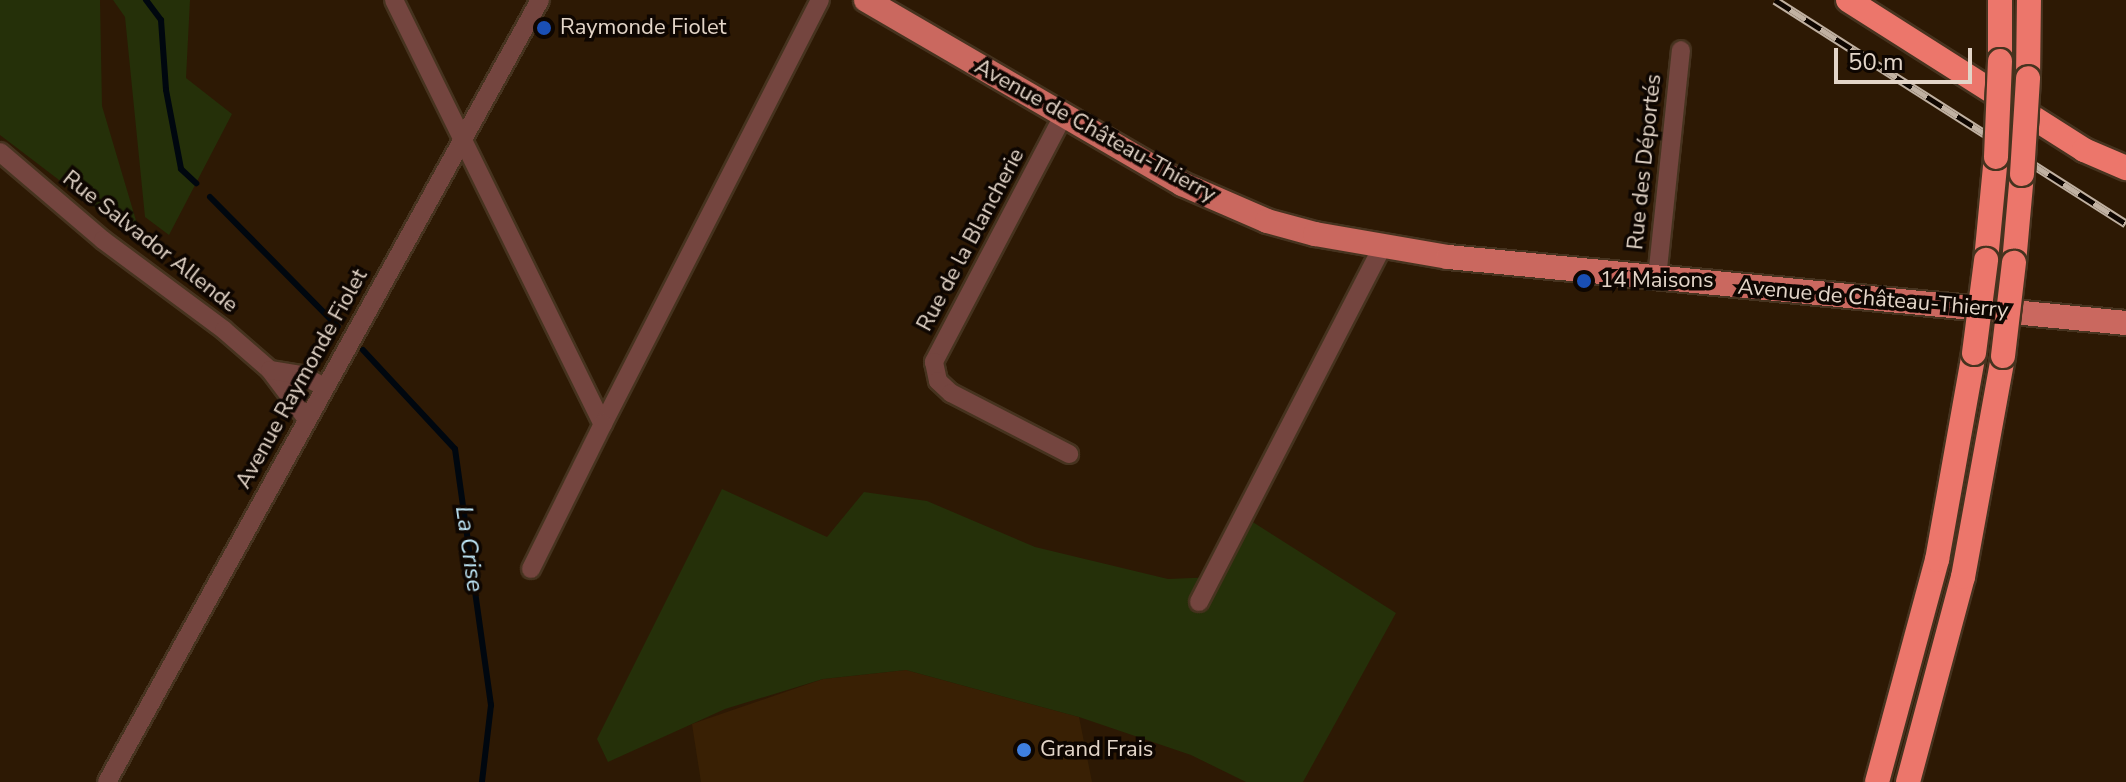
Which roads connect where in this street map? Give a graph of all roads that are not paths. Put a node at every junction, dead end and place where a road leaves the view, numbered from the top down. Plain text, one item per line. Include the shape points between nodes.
1 (394, 0) edge
2 (540, 0) edge
3 (820, 0) edge
4 (866, 0) edge
5 (1848, 0) edge
6 (1870, 0) edge
7 (2000, 0) edge
8 (2029, 0) edge
9 (1681, 50) dead end
10 (1063, 116) junction
11 (463, 140) junction
12 (0, 152) edge
13 (2126, 159) edge
14 (2126, 168) edge
15 (1382, 248) junction
16 (1657, 278) junction
17 (2126, 323) edge
18 (270, 370) junction
19 (323, 386) junction
20 (306, 418) junction
21 (603, 424) junction
22 (1069, 454) dead end
23 (531, 569) dead end
24 (1199, 602) dead end
25 (107, 782) edge
26 (1877, 782) edge
27 (1908, 782) edge

1 - 11 street
2 - 11 street, Avenue Raymonde Fiolet
3 - 21 street
4 - 10 main road, Avenue de Château-Thierry
5 - 14 highway via 2084,150
6 - 13 highway
7 - 26 highway, bridge via 1996,157 1974,353 1937,560
8 - 27 highway, bridge via 2022,174 2003,356 1963,577
9 - 16 street, Rue des Déportés
10 - 15 main road, Avenue de Château-Thierry via 1222,203 1267,221
10 - 22 street, Rue de la Blancherie via 934,362 938,381 951,393
11 - 19 street, Avenue Raymonde Fiolet
11 - 21 street
12 - 18 street, Rue Salvador Allende
15 - 16 main road, Avenue de Château-Thierry
15 - 24 street
16 - 17 main road, Avenue de Château-Thierry
18 - 19 street, Rue Salvador Allende via 301,375
18 - 20 street, Rue Salvador Allende
19 - 20 street, Avenue Raymonde Fiolet
20 - 25 street, Avenue Raymonde Fiolet
21 - 23 street

